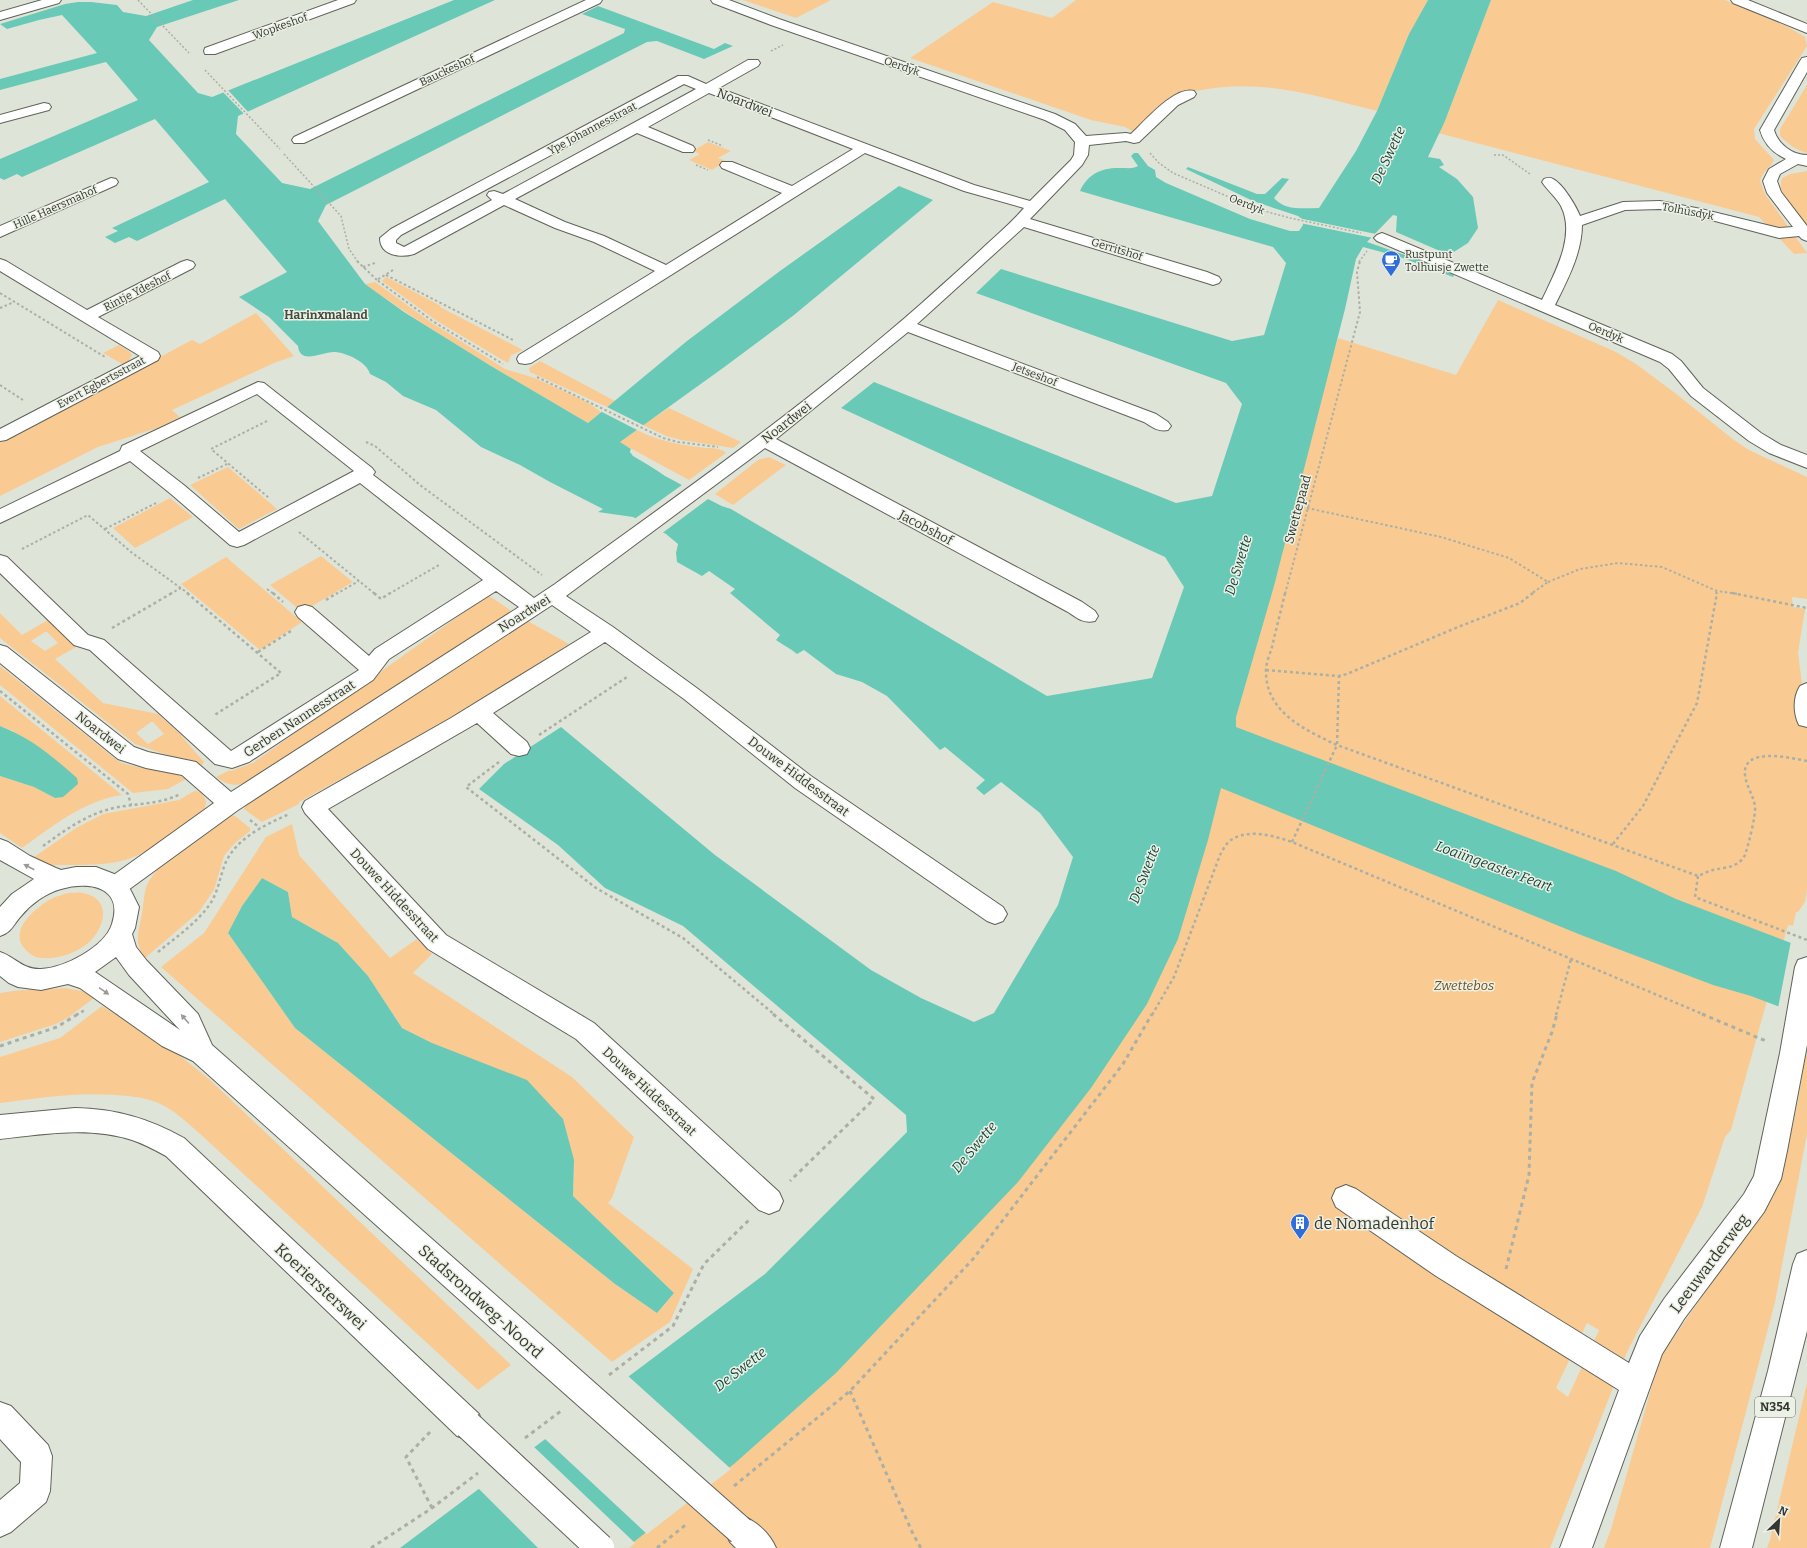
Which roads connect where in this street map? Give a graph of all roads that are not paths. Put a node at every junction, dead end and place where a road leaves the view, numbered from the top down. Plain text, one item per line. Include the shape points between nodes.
1 (54, 0) edge
2 (350, 0) edge
3 (596, 0) edge
4 (717, 0) edge
5 (1737, 0) edge
6 (0, 16) edge
7 (1807, 29) edge
8 (210, 51) dead end
9 (1807, 61) edge
10 (753, 63) road end
11 (708, 88) junction
12 (1189, 94) dead end
13 (44, 107) dead end
14 (0, 119) edge
15 (636, 127) junction
16 (299, 140) dead end
17 (1082, 141) junction
18 (864, 148) junction
19 (688, 149) dead end
20 (1803, 160) edge
21 (727, 165) dead end
22 (111, 182) dead end
23 (1549, 182) road end
24 (478, 188) junction
25 (793, 192) junction
26 (503, 200) junction
27 (1034, 206) junction
28 (1021, 221) junction
29 (1574, 223) junction
30 (0, 232) edge
31 (1805, 233) edge
32 (1382, 238) dead end
33 (0, 264) edge
34 (187, 265) dead end
35 (667, 271) junction
36 (1213, 280) dead end
37 (1546, 308) junction
38 (87, 316) junction
39 (906, 325) junction
40 (531, 356) road end
41 (1162, 426) dead end
42 (0, 436) edge
43 (764, 440) junction
44 (131, 453) junction
45 (1807, 462) edge
46 (361, 475) junction
47 (0, 517) edge
48 (0, 562) edge
49 (497, 581) junction
50 (557, 592) junction
51 (532, 607) junction
52 (308, 615) road end
53 (1088, 616) dead end
54 (606, 632) junction
55 (0, 652) edge
56 (370, 668) junction
57 (1807, 691) edge
58 (478, 712) junction
59 (1807, 719) edge
60 (518, 748) dead end
61 (230, 804) junction
62 (0, 848) edge
63 (61, 879) junction
64 (116, 886) junction
65 (2, 913) edge
66 (995, 914) dead end
67 (120, 933) junction
68 (1807, 967) edge
69 (2, 968) edge
70 (69, 974) junction
71 (202, 1053) junction
72 (0, 1127) edge
73 (1346, 1198) dead end
74 (769, 1201) dead end
75 (1807, 1264) edge
76 (1636, 1384) junction
77 (0, 1417) edge
78 (0, 1521) edge
79 (751, 1540) edge
80 (600, 1548) edge
81 (1576, 1548) edge
82 (1736, 1548) edge

1 - 6 street
2 - 8 street, Wopkeshof
3 - 16 street, Bauckeshof
4 - 17 street, Oerdyk via 1050,117 1070,127
5 - 7 street
9 - 20 street via 1768,130 1769,137 1777,147
10 - 11 street, Ype Johannesstraat
11 - 15 street, Ype Johannesstraat
11 - 18 street, Noardwei
11 - 24 street, Ype Johannesstraat via 683,79
12 - 17 street via 1173,102 1134,138
13 - 14 street
15 - 19 street
15 - 26 street, Ype Johannesstraat
17 - 27 street via 1083,149 1076,162
18 - 25 street
18 - 27 street, Noardwei via 969,188
20 - 31 street via 1774,172 1770,181 1772,190
21 - 25 street
22 - 30 street, Hille Haersmahof
23 - 29 street via 1566,203
24 - 26 street
24 - 26 street, Ype Johannesstraat via 391,235 388,244 399,252 409,251
25 - 35 street
26 - 35 street via 560,226 599,239
27 - 28 street, Noardwei
28 - 36 street, Gerritshof
28 - 39 street, Noardwei
29 - 31 street, Tolhûsdyk via 1623,206 1660,205 1779,233
29 - 37 street via 1573,239 1564,267
32 - 37 street, Oerdyk
33 - 38 street, Evert Egbertsstraat
34 - 38 street, Rintje Ydeshof
35 - 40 street
37 - 45 street, Oerdyk via 1666,358 1697,392 1755,437 1782,453
38 - 42 street, Evert Egbertsstraat via 152,356
39 - 41 street, Jetseshof via 1150,418
39 - 43 street, Noardwei
43 - 50 street, Noardwei
43 - 53 street, Jacobshof
44 - 46 street via 237,541
44 - 46 street via 128,450 258,387 366,472
44 - 47 street
46 - 49 street
48 - 56 street, Gerben Nannesstraat via 81,640 97,645 223,758 232,760 241,756 366,675
49 - 51 street
49 - 56 street, Gerben Nannesstraat via 382,654
50 - 51 street, Noardwei
50 - 54 street, Douwe Hiddesstraat
51 - 61 street, Noardwei
52 - 56 street
54 - 58 street
54 - 66 street, Douwe Hiddesstraat via 691,694 803,782
55 - 61 street, Noardwei via 126,753 146,760 188,768
57 - 59 street
58 - 60 street
58 - 74 street, Douwe Hiddesstraat via 313,807 437,942 585,1031
61 - 64 street, Noardwei
63 -> 62 street via 42,874
63 - 64 street via 93,876
63 - 65 street via 30,893
64 - 67 street via 124,895 127,907 126,920
67 - 70 street via 112,946 100,957
71 -> 67 street, Stadsrondweg-Noord via 189,1022 138,968 125,951
68 - 76 street, Leeuwarderweg via 1774,1151 1766,1179 1754,1203 1674,1309 1650,1346
69 - 70 street via 26,978 54,978
70 -> 71 street, Stadsrondweg-Noord via 88,980 171,1038
71 - 79 street, Stadsrondweg-Noord, bridge
72 - 80 street, Koeriersterswei, bridge via 52,1120 119,1124 148,1133 175,1147
73 - 76 street via 1498,1300
75 - 82 street, N354 via 1766,1441
76 - 81 street, Leeuwarderweg
77 - 78 street via 37,1456 35,1491

